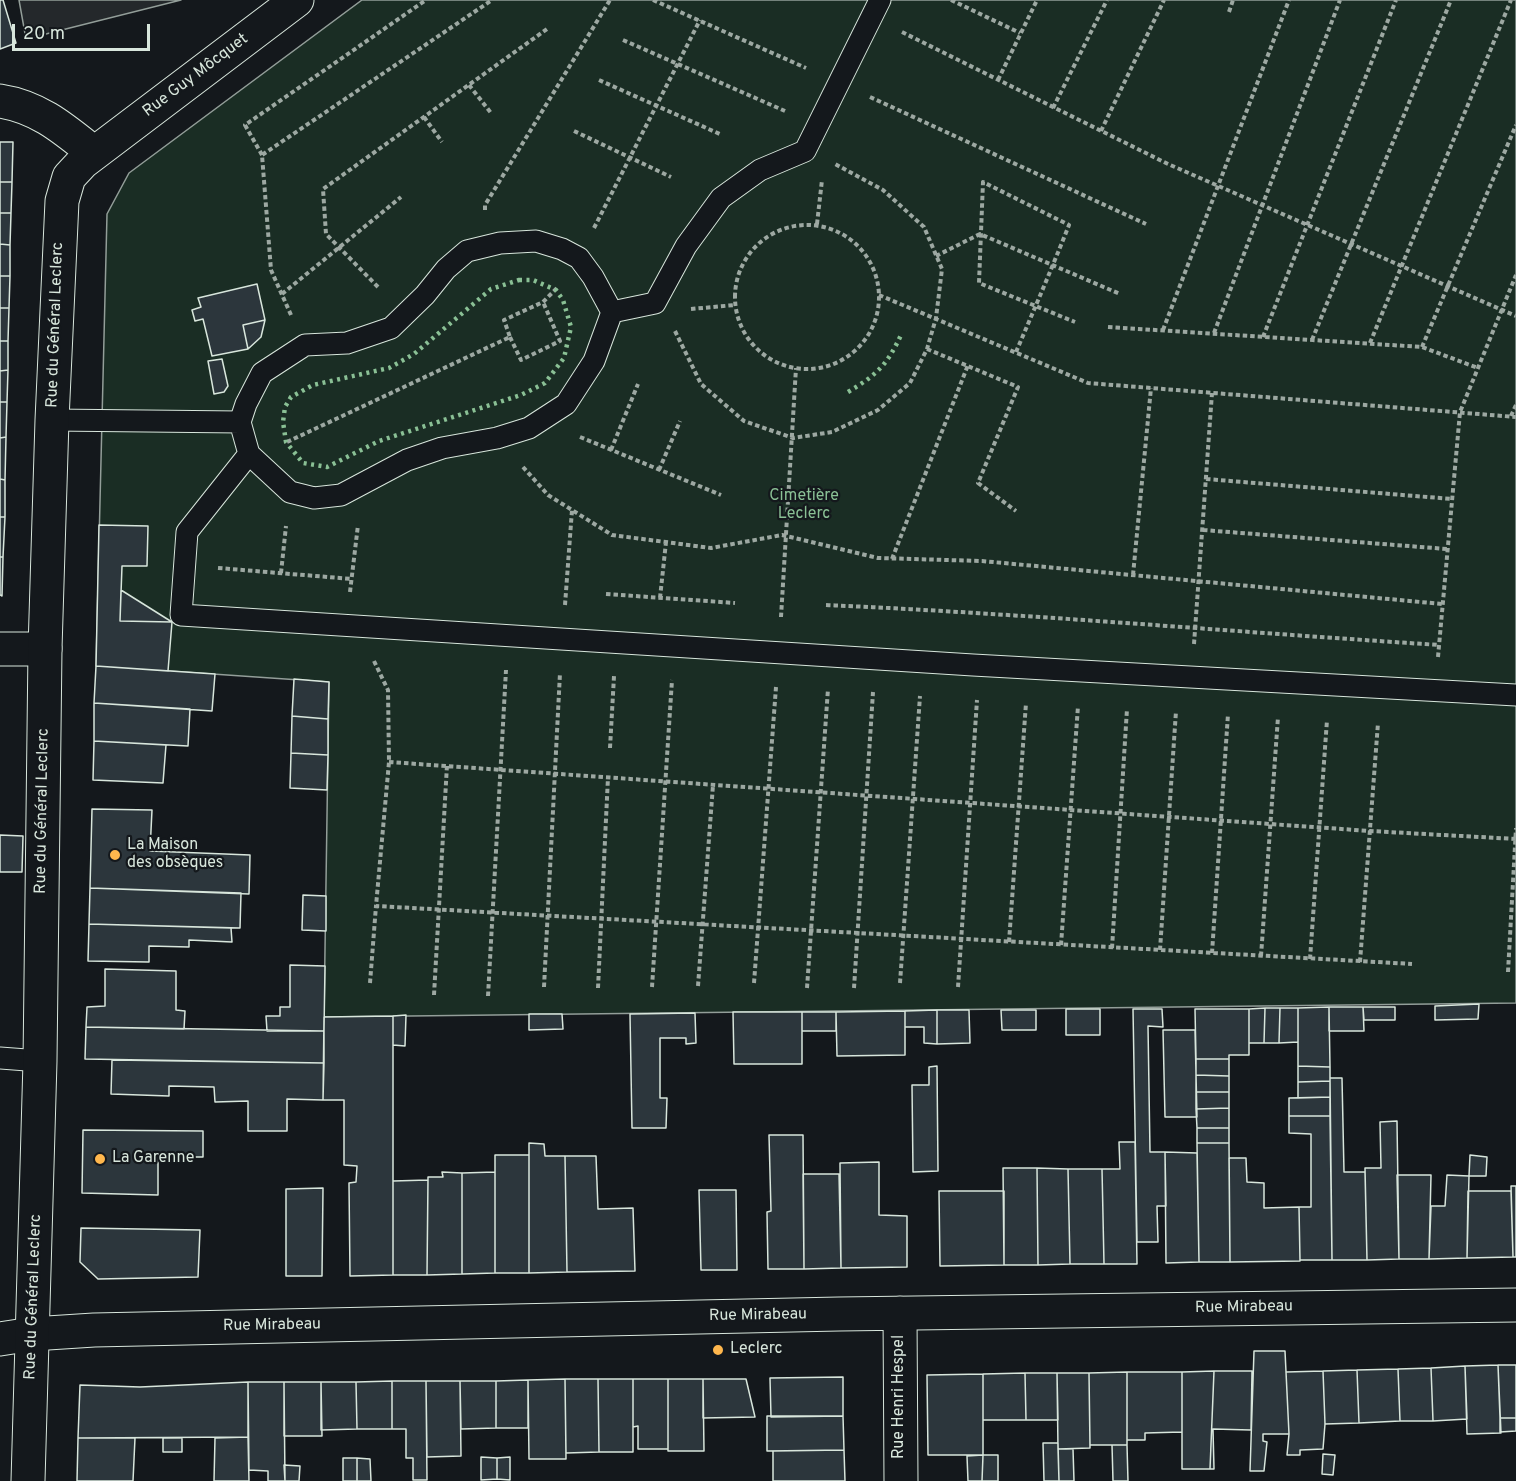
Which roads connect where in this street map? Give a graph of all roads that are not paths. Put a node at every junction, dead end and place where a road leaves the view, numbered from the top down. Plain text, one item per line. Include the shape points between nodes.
1 (297, 0) edge
2 (876, 9) edge
3 (0, 101) edge
4 (94, 153) junction
5 (612, 312) junction
6 (52, 420) junction
7 (240, 422) junction
8 (251, 456) junction
9 (0, 649) edge
10 (45, 649) junction
11 (1516, 695) edge
12 (0, 1058) edge
13 (40, 1061) junction
14 (1516, 1305) edge
15 (900, 1313) junction
16 (32, 1334) junction
17 (0, 1340) edge
18 (28, 1481) edge
19 (901, 1481) edge

1 - 4 street, Rue Guy Môcquet
2 - 5 lane via 839,82 814,155 760,170 721,198 686,246 662,307
3 - 4 street via 42,113
4 - 6 street, Rue du Général Leclerc via 69,177 62,201
5 - 7 lane via 579,258 562,249 536,241 501,243 467,251 391,328 347,343 305,345 262,373
5 - 8 lane via 594,361 566,404 530,428 442,448 407,460 341,495 314,498 290,492
6 - 7 lane
6 - 10 street, Rue du Général Leclerc
7 - 8 lane
8 - 11 lane via 186,532 181,615
9 - 10 street
10 - 13 street, Rue du Général Leclerc
12 - 13 lane
13 - 16 street, Rue du Général Leclerc
14 - 15 street, Rue Mirabeau
15 - 16 street, Rue Mirabeau
15 - 19 street, Rue Henri Hespel
16 - 17 street, Rue Mirabeau
16 - 18 street, Rue du Général Leclerc

